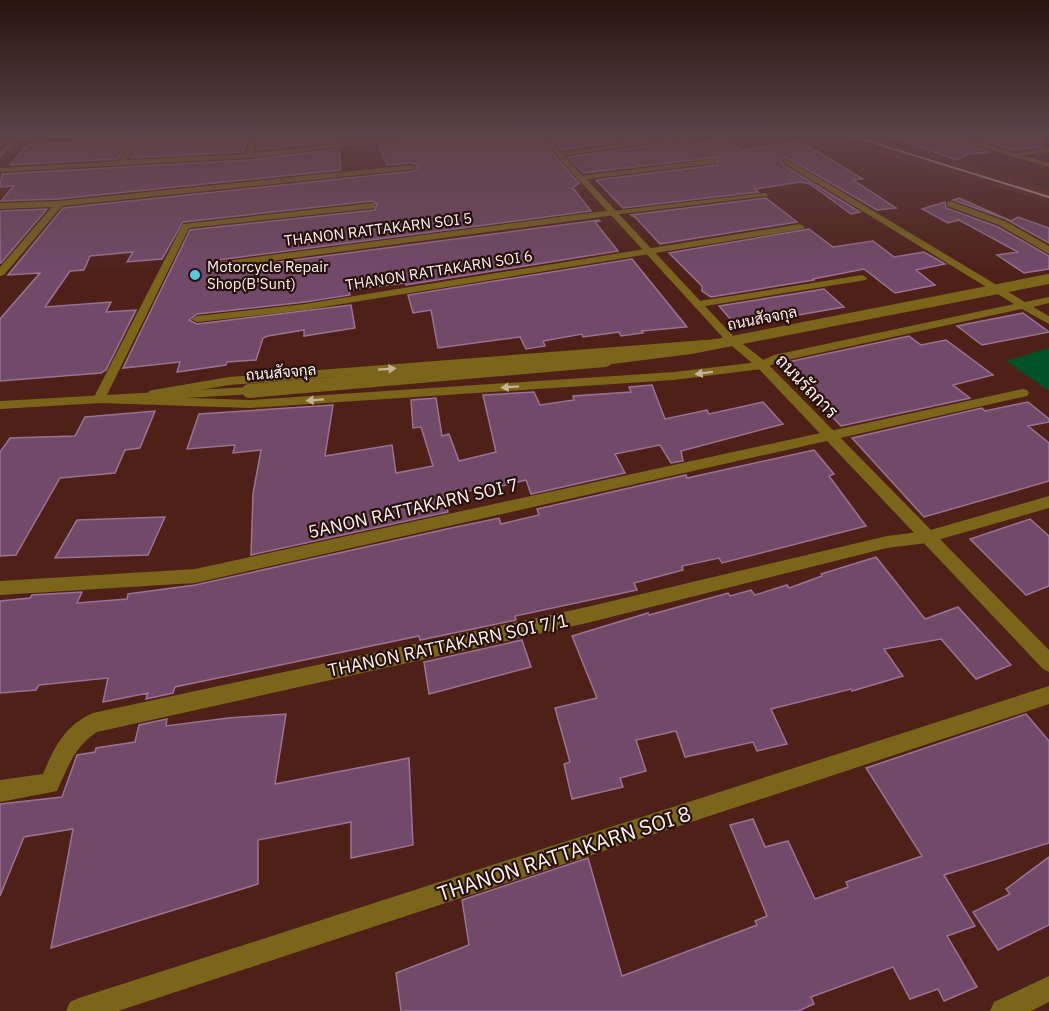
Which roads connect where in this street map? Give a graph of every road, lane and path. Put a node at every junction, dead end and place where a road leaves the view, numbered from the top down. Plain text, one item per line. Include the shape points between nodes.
1 (277, 181) edge
2 (583, 181) edge
3 (820, 181) edge
4 (765, 195) dead end
5 (59, 204) junction
6 (950, 204) dead end
7 (0, 206) edge
8 (372, 206) dead end
9 (613, 213) junction
10 (800, 226) dead end
11 (1049, 251) edge
12 (650, 252) junction
13 (218, 265) dead end
14 (0, 273) edge
15 (862, 278) dead end
16 (1049, 279) edge
17 (1049, 300) edge
18 (699, 304) junction
19 (1022, 305) junction
20 (197, 319) dead end
21 (1049, 321) edge
22 (730, 339) junction
23 (762, 365) junction
24 (1023, 393) dead end
25 (99, 399) junction
26 (121, 400) junction
27 (0, 405) edge
28 (829, 434) junction
29 (1049, 502) edge
30 (927, 537) junction
31 (0, 588) edge
32 (1049, 663) edge
33 (1049, 695) edge
34 (0, 791) edge
35 (1049, 989) edge
36 (80, 1011) edge
37 (1003, 1011) edge

1 - 5 street
2 - 9 street, ถนนรัถการ
3 - 19 street
4 - 9 lane
5 - 7 street
5 - 14 street
6 - 11 street via 992,217
8 - 25 street via 186,226
9 - 12 street, ถนนรัถการ
9 - 13 street, THANON RATTAKARN SOI 5
10 - 12 street, THANON RATTAKARN SOI 6
12 - 18 street, ถนนรัถการ
12 - 20 street, THANON RATTAKARN SOI 6 via 305,307
15 - 18 street
16 - 26 street, ถนนสัจจกุล, bridge via 640,357
17 - 19 street, ถนนสัจจกุล
18 - 22 street, ถนนรัถการ
19 - 21 street
19 - 23 street, ถนนสัจจกุล via 774,359
22 - 23 street, ถนนรัถการ
26 -> 22 street, ถนนสัจจกุล via 229,381
23 -> 25 street, ถนนสัจจกุล via 674,376 250,404
23 - 28 street, ถนนรัถการ
24 - 28 street, 5ANON RATTAKARN SOI 7
25 - 26 street
25 - 27 street, ถนนสัจจกุล
28 - 30 street, ถนนรัถการ
28 - 31 street, 5ANON RATTAKARN SOI 7 via 195,576
29 - 30 street
30 - 32 street, ถนนรัถการ
30 - 34 street, THANON RATTAKARN SOI 7/1 via 887,542 586,615 93,723 74,735 50,784
33 - 36 street, THANON RATTAKARN SOI 8
35 - 37 street

